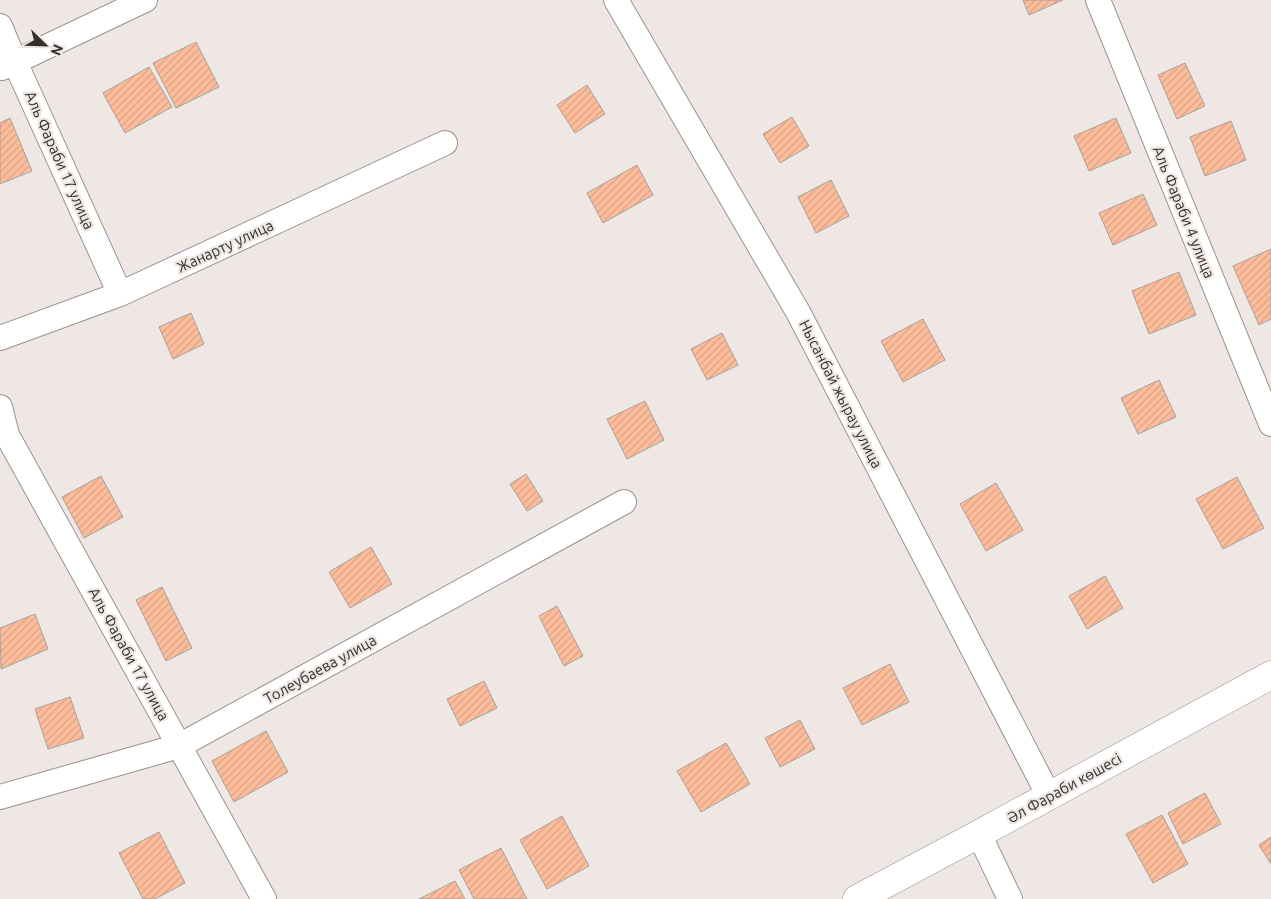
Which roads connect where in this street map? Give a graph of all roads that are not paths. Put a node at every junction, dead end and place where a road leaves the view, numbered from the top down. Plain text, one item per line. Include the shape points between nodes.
1 (145, 0) edge
2 (616, 0) edge
3 (1098, 0) edge
4 (0, 26) edge
5 (7, 65) edge
6 (445, 143) dead end
7 (120, 294) junction
8 (0, 338) edge
9 (0, 407) edge
10 (1271, 424) edge
11 (624, 502) dead end
12 (1271, 675) edge
13 (179, 746) junction
14 (1049, 796) junction
15 (0, 797) edge
16 (979, 834) junction
17 (264, 899) edge
18 (857, 899) edge
19 (1010, 899) edge

1 - 5 street
2 - 14 street, Нысанбай жырау улица via 798,312
3 - 10 street, Аль Фараби 4 улица
4 - 5 street, Аль Фараби 17 улица
5 - 7 street, Аль Фараби 17 улица
6 - 7 street, Жанарту улица
7 - 8 street, Жанарту улица
9 - 13 street, Аль Фараби 17 улица via 7,435
11 - 13 street, Толеубаева улица
12 - 14 street, Әл Фараби көшесі
13 - 15 street, Толеубаева улица
13 - 17 street, Аль Фараби 17 улица
14 - 16 street, Әл Фараби көшесі
16 - 18 street, Әл Фараби көшесі
16 - 19 street

